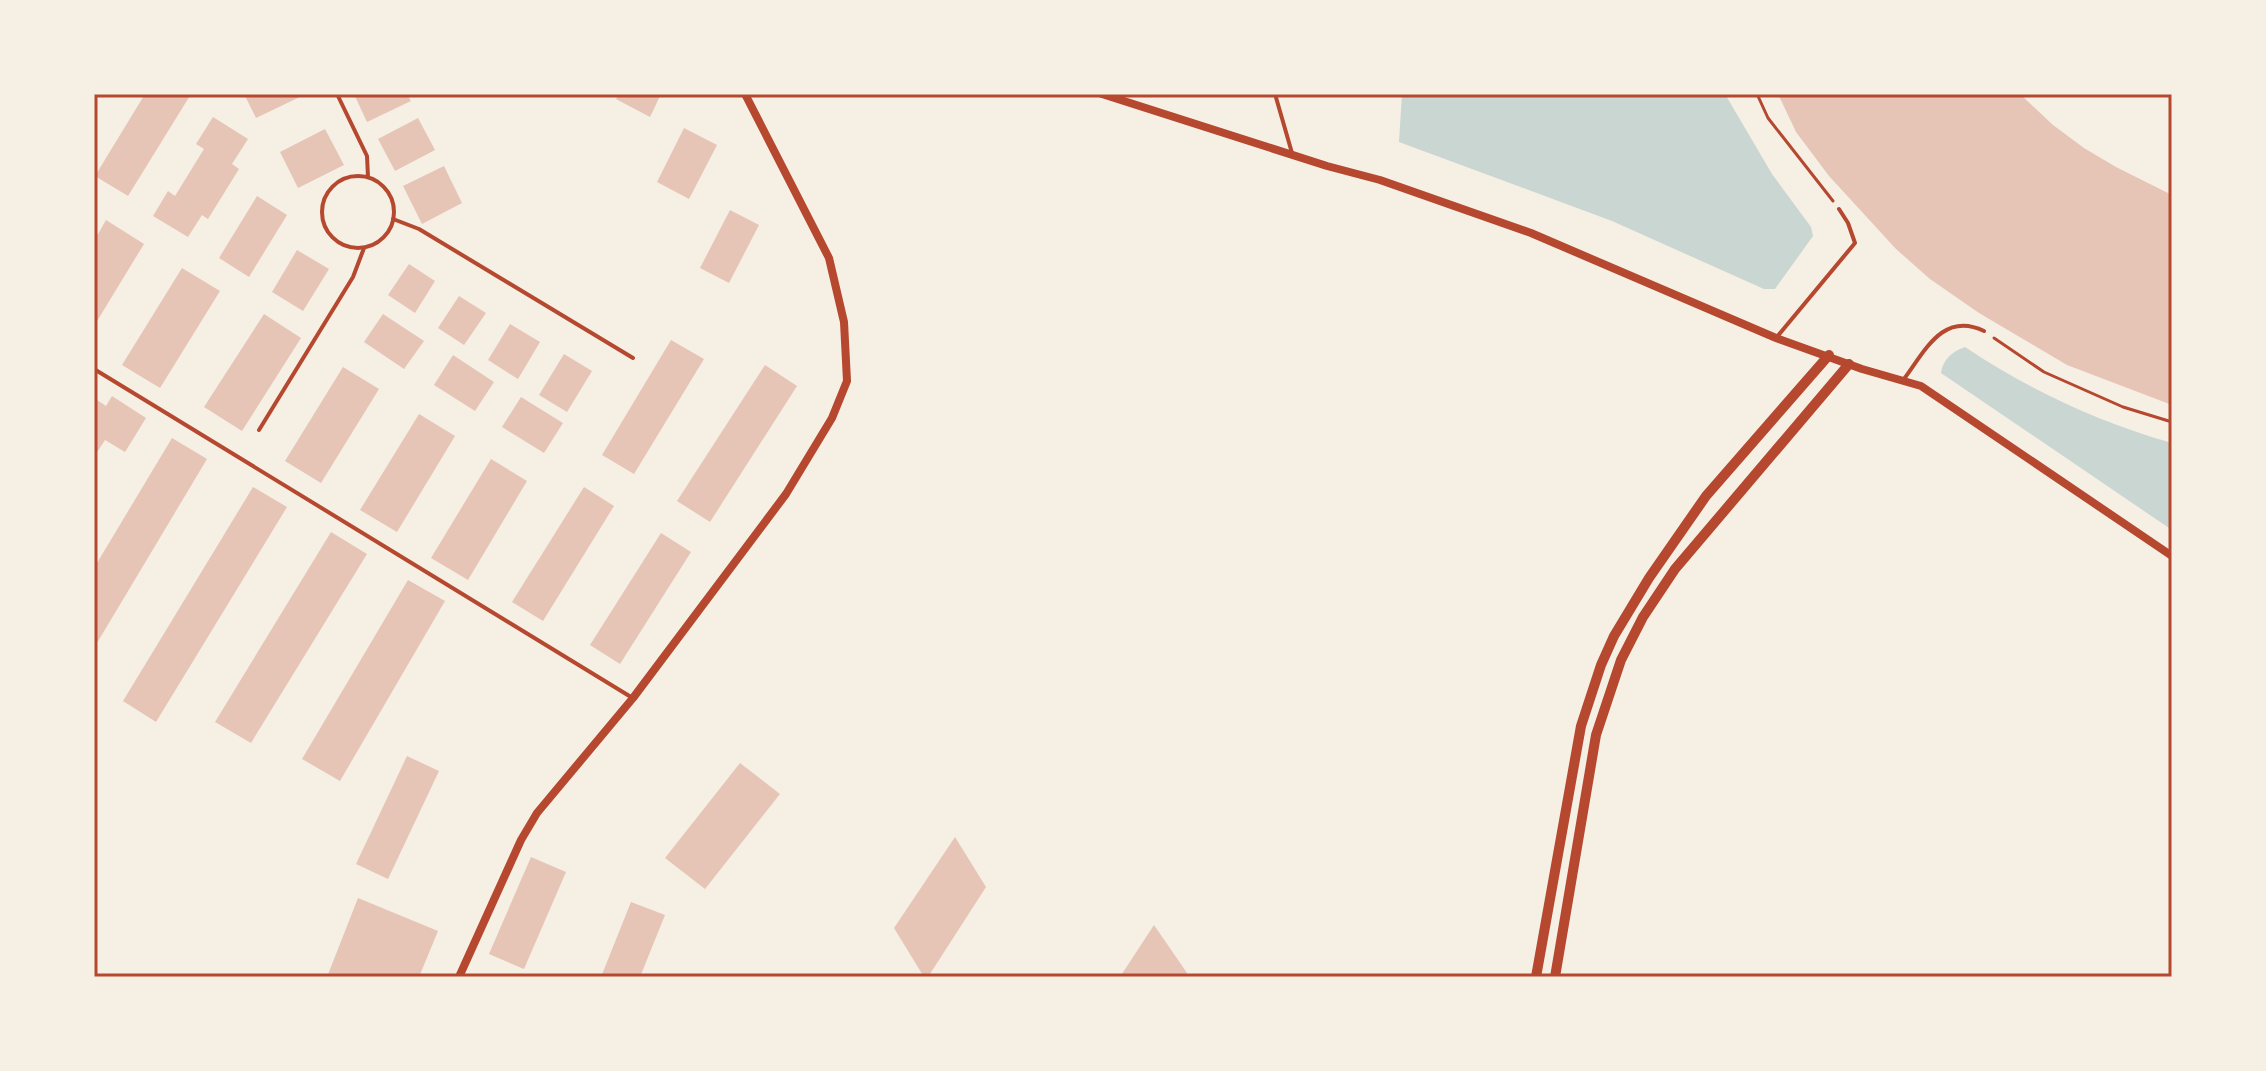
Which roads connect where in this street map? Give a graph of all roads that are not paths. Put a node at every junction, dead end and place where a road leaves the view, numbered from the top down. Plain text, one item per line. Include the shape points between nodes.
1 (337, 94) edge
2 (745, 94) edge
3 (1102, 94) edge
4 (1275, 94) edge
5 (1293, 155) junction
6 (368, 177) junction
7 (1839, 209) road end
8 (393, 219) junction
9 (364, 248) junction
10 (1984, 331) road end
11 (1776, 338) junction
12 (1829, 355) junction
13 (633, 358) dead end
14 (1849, 364) junction
15 (94, 369) edge
16 (1904, 379) junction
17 (259, 430) dead end
18 (2172, 556) edge
19 (633, 698) junction
20 (459, 977) edge
21 (1536, 977) edge
22 (1555, 977) edge

1 - 6 lane via 367,156
2 - 19 street via 829,258 844,322 847,381 832,418 786,494
3 - 5 street
4 - 5 lane
5 - 11 street via 1531,233
6 - 8 lane via 387,191
6 - 9 lane via 335,184 322,215 340,244
7 - 11 lane via 1855,243
8 - 9 lane via 385,236
8 - 13 lane via 419,229
9 - 17 lane via 353,277
10 - 16 lane via 1968,323 1936,336
11 - 12 street
12 - 14 street
12 - 21 street via 1706,496 1614,636 1581,726
14 - 16 street
14 - 22 street via 1675,569 1621,660 1596,735
15 - 19 lane
16 - 18 street via 1995,434
19 - 20 street via 537,813

